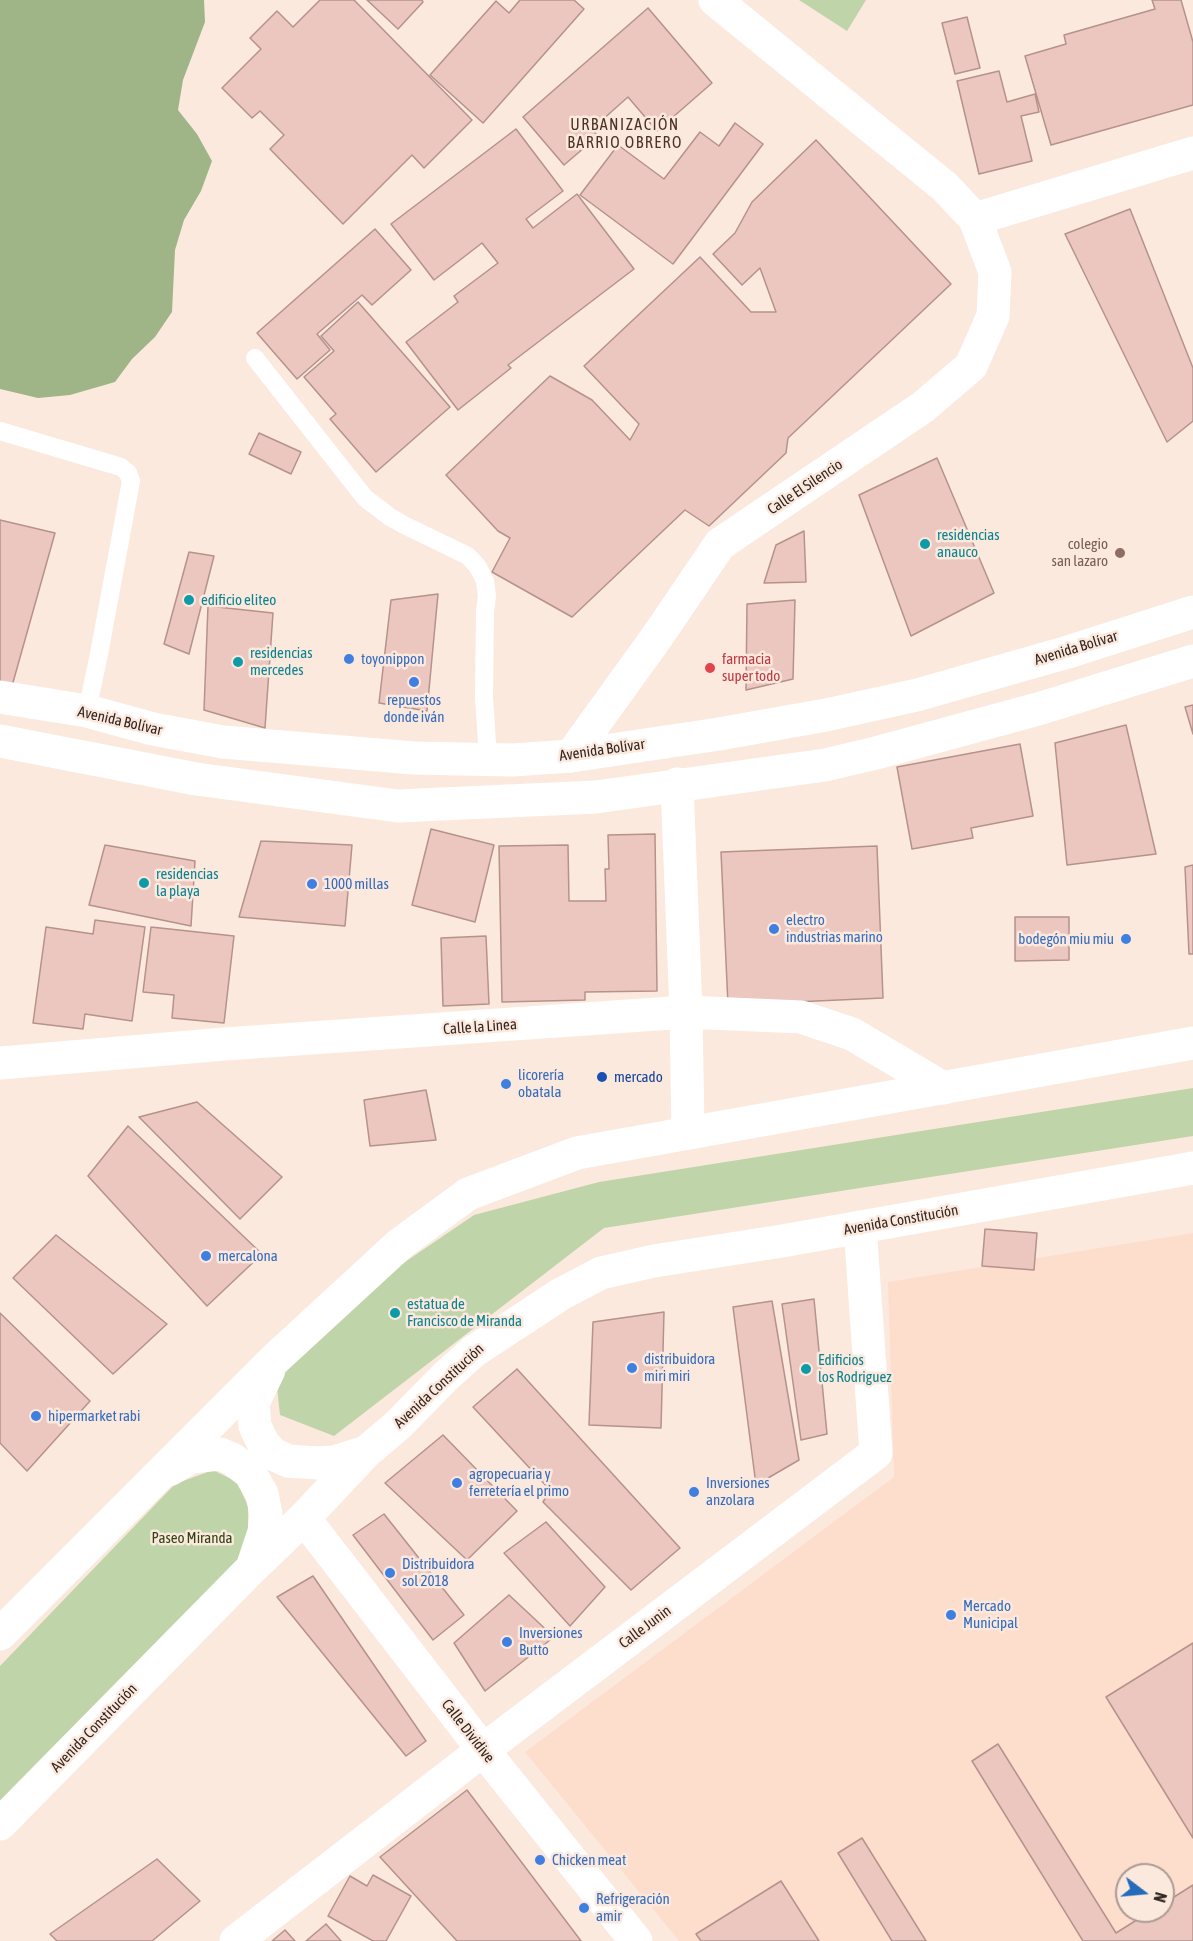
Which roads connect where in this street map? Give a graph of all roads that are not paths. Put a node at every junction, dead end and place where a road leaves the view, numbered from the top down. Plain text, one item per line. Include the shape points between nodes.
1 (715, 0) edge
2 (1193, 153) edge
3 (975, 219) junction
4 (255, 358) dead end
5 (0, 431) edge
6 (1193, 612) edge
7 (1193, 661) edge
8 (0, 697) edge
9 (87, 711) junction
10 (0, 741) edge
11 (571, 756) junction
12 (488, 759) junction
13 (676, 784) junction
14 (686, 1012) junction
15 (1193, 1043) edge
16 (0, 1063) edge
17 (943, 1088) junction
18 (688, 1133) junction
19 (1193, 1168) edge
20 (860, 1227) junction
21 (274, 1360) junction
22 (366, 1452) junction
23 (156, 1478) junction
24 (304, 1518) junction
25 (253, 1567) junction
26 (0, 1634) edge
27 (483, 1750) junction
28 (0, 1824) edge
29 (236, 1941) edge
30 (636, 1941) edge

1 - 3 street, Calle El Silencio via 945,187
2 - 3 street
3 - 11 street, Calle El Silencio via 995,272 993,316 971,366 922,406 720,544
4 - 12 lane via 365,498 404,525 468,556 478,567 488,596 484,697
5 - 9 lane via 121,467 131,481
6 - 11 street, Avenida Bolívar via 917,695 730,732
7 - 13 street via 876,753 825,765
8 - 9 street, Avenida Bolívar
9 - 12 street, Avenida Bolívar via 223,742 414,758
10 - 13 street via 196,779 398,806 596,797
11 - 12 street, Avenida Bolívar
13 - 14 street
14 - 16 street, Calle la Linea
14 - 17 street, Calle la Linea via 801,1017 852,1034
14 - 18 street
15 - 17 street
17 - 18 street
18 - 21 street via 577,1153 468,1194 400,1244
19 - 20 street, Avenida Constitución
20 - 22 street, Avenida Constitución via 601,1273 474,1350
20 - 27 street, Calle Junin via 876,1453
21 - 22 street via 253,1403 255,1426 262,1443 288,1461 334,1462
21 - 23 street
22 - 24 street, Avenida Constitución
23 - 25 street via 191,1457 220,1454 250,1473 262,1494 266,1514
23 - 26 street
24 - 25 street, Avenida Constitución
24 - 27 street, Calle Dividive
25 - 28 street, Avenida Constitución
27 - 29 street, Calle Junin
27 - 30 street, Calle Dividive

